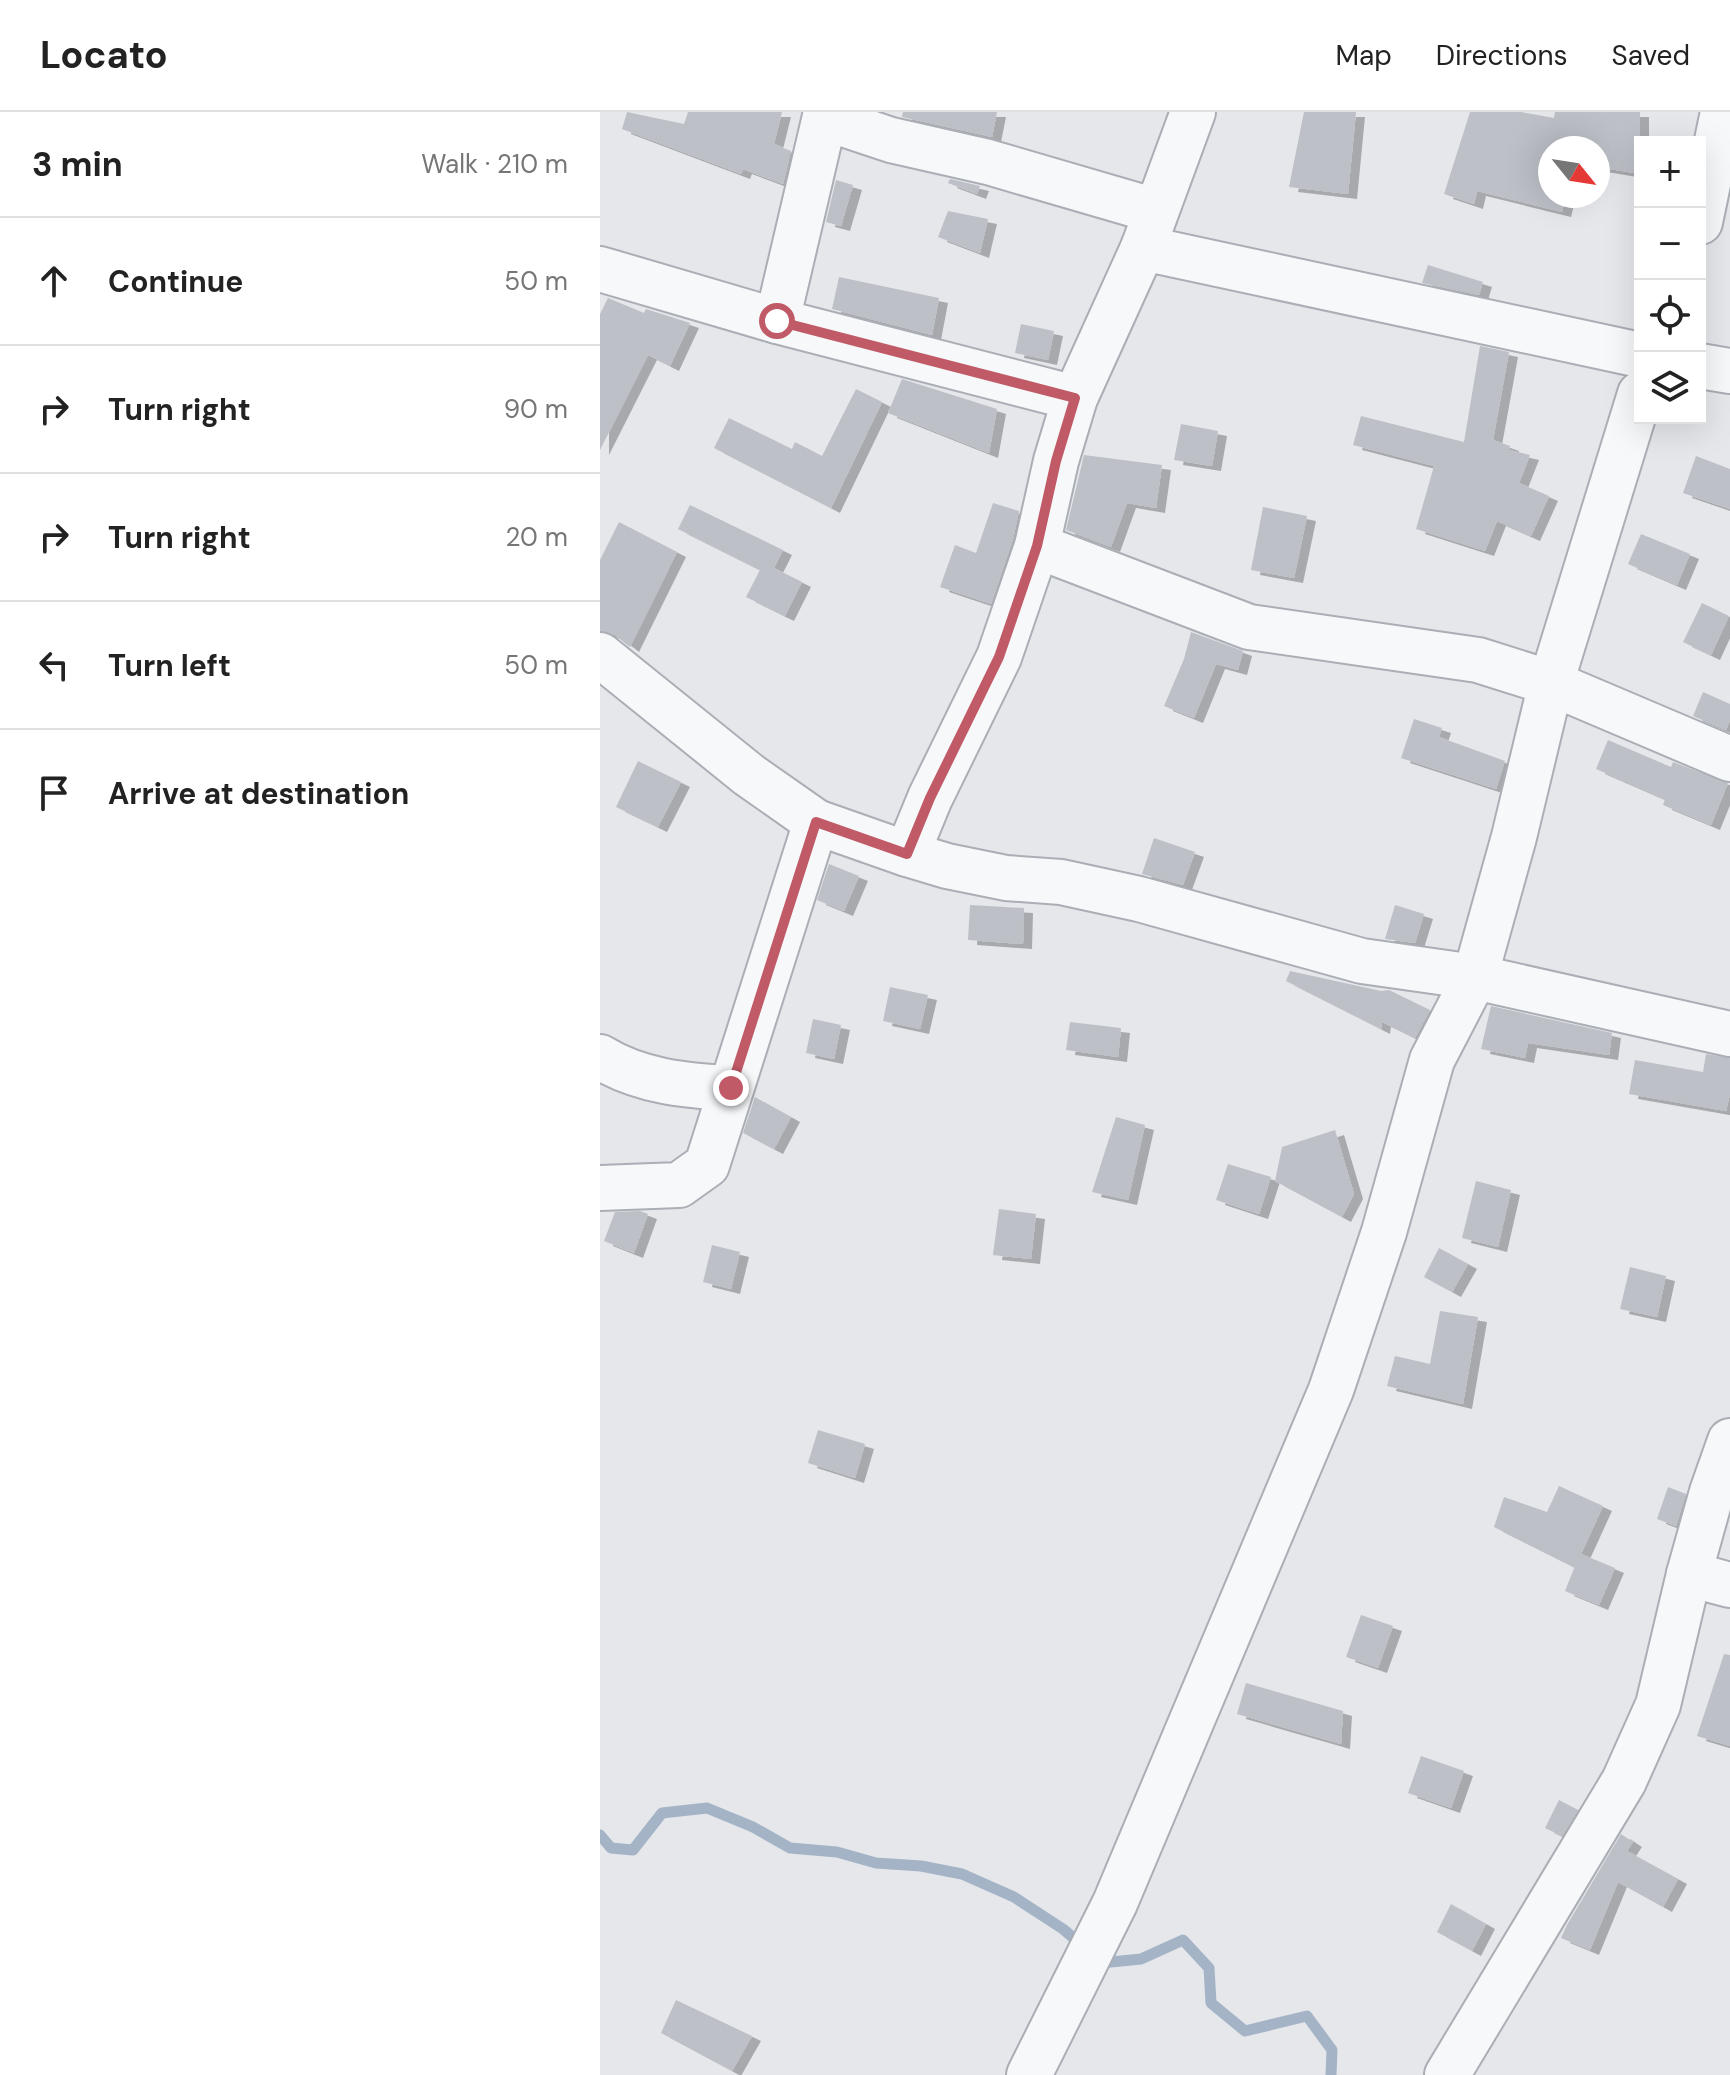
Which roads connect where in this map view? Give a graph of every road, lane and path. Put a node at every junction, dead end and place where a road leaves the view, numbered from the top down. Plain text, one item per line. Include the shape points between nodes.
1 (1193, 112) edge
2 (1723, 112) edge
3 (825, 115) edge
4 (1703, 208) edge
5 (1149, 230) junction
6 (1706, 232) edge
7 (1730, 236) edge
8 (600, 269) edge
9 (777, 321) junction
10 (1634, 353) edge
11 (1706, 367) edge
12 (1730, 371) edge
13 (1075, 398) junction
14 (1634, 413) edge
15 (1037, 546) junction
16 (600, 655) edge
17 (1551, 683) junction
18 (1730, 759) edge
19 (816, 822) junction
20 (907, 854) junction
21 (1475, 977) junction
22 (1730, 1034) edge
23 (600, 1057) edge
24 (731, 1088) junction
25 (600, 1188) edge
26 (1730, 1441) edge
27 (1710, 1580) edge
28 (1029, 2075) edge
29 (1447, 2075) edge

1 - 5 street
2 - 4 street
3 - 5 street via 891,140 988,162
3 - 9 street
5 - 10 street
5 - 13 street
6 - 7 street
8 - 9 street
9 - 13 street
11 - 12 street
13 - 15 street
14 - 17 street
15 - 17 street via 1249,627 1478,660
15 - 20 street via 999,657
16 - 19 street
17 - 18 street
17 - 21 street
19 - 20 street
19 - 24 street
20 - 21 street via 991,875 1061,882 1139,899 1362,961
21 - 22 street
21 - 28 street via 1432,1060 1384,1232 1331,1390 1115,1903
23 - 24 street via 619,1069 684,1086
24 - 25 street via 707,1165 679,1185
26 - 27 street via 1712,1492
27 - 29 street via 1624,1781

